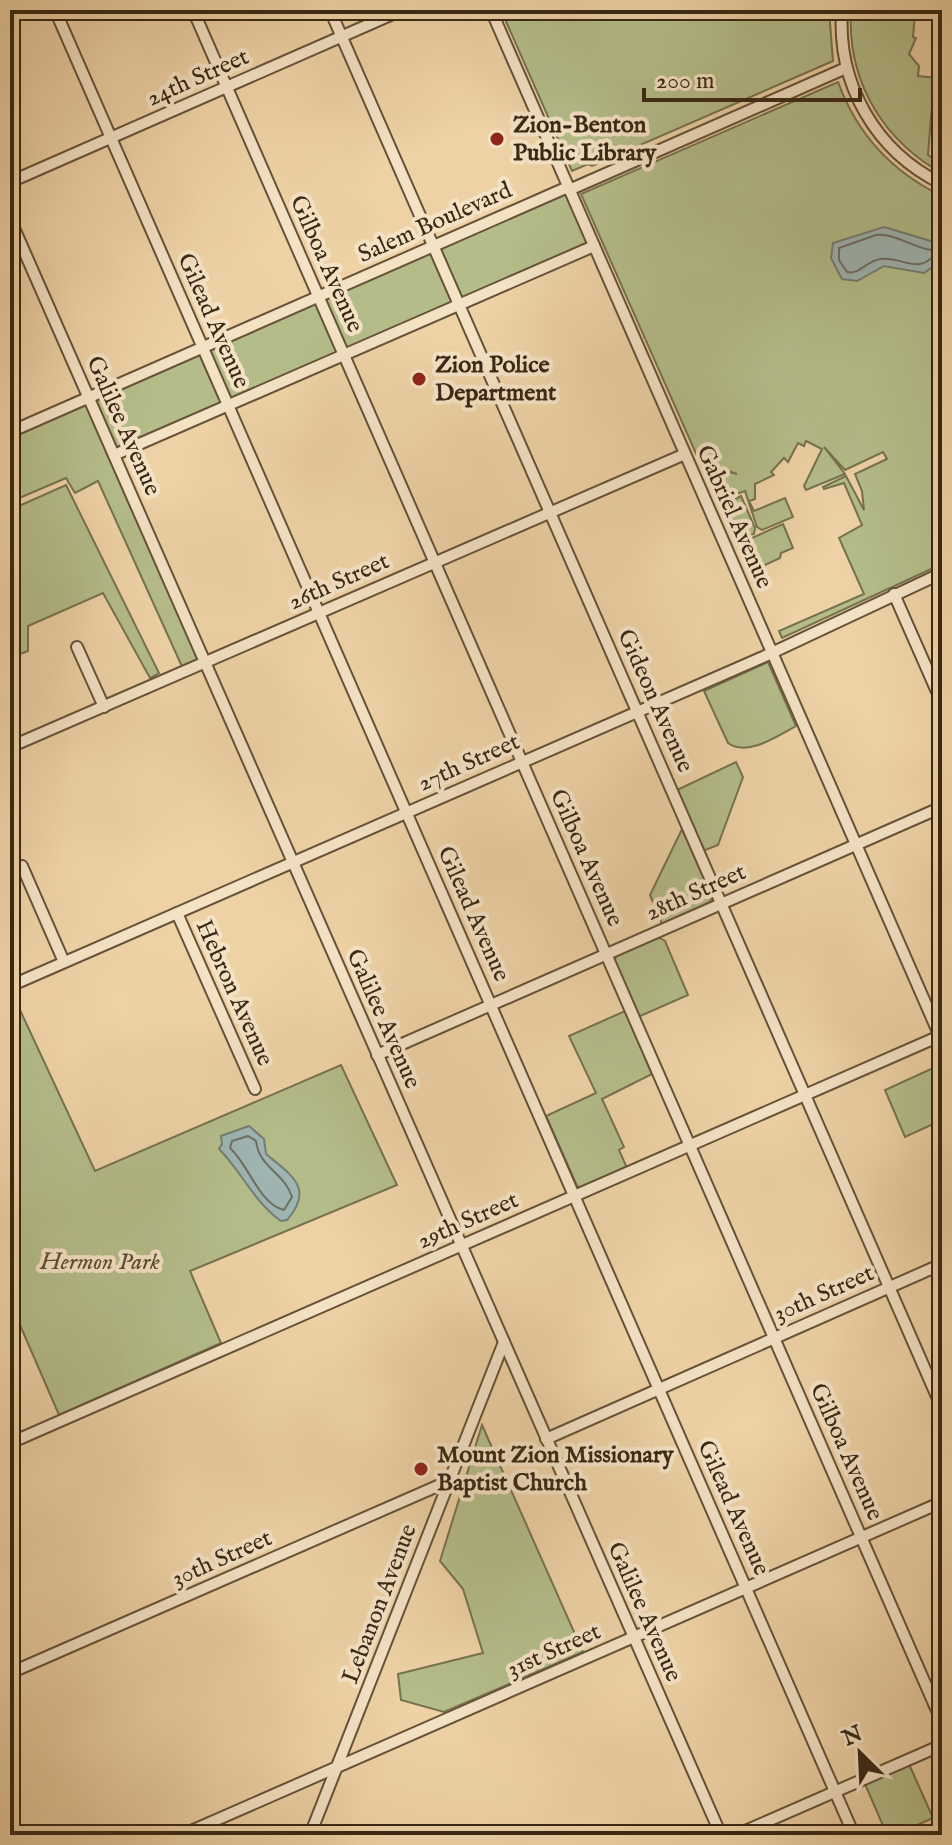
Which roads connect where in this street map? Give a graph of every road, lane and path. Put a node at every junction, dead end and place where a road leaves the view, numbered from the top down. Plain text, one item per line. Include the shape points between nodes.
1 (55, 10) edge
2 (193, 10) edge
3 (330, 10) edge
4 (402, 10) edge
5 (491, 10) edge
6 (842, 10) edge
7 (342, 36) junction
8 (846, 68) junction
9 (227, 87) junction
10 (111, 137) junction
11 (10, 182) edge
12 (942, 184) edge
13 (569, 188) junction
14 (10, 219) edge
15 (433, 246) junction
16 (594, 246) junction
17 (318, 296) junction
18 (458, 305) junction
19 (203, 347) junction
20 (344, 355) junction
21 (88, 398) junction
22 (228, 405) junction
23 (10, 432) edge
24 (685, 454) junction
25 (114, 455) junction
26 (550, 512) junction
27 (435, 562) junction
28 (942, 573) edge
29 (894, 594) junction
30 (319, 613) junction
31 (77, 647) dead end
32 (772, 653) junction
33 (205, 663) junction
34 (942, 703) edge
35 (104, 707) junction
36 (637, 712) junction
37 (10, 747) edge
38 (522, 762) junction
39 (942, 807) edge
40 (407, 812) junction
41 (856, 845) junction
42 (292, 862) junction
43 (22, 866) dead end
44 (721, 904) junction
45 (177, 913) junction
46 (606, 954) junction
47 (64, 962) junction
48 (10, 986) edge
49 (491, 1005) junction
50 (941, 1037) edge
51 (377, 1055) junction
52 (255, 1089) dead end
53 (805, 1095) junction
54 (690, 1145) junction
55 (574, 1196) junction
56 (461, 1246) junction
57 (942, 1264) edge
58 (889, 1287) junction
59 (774, 1338) junction
60 (504, 1342) junction
61 (659, 1389) junction
62 (942, 1408) edge
63 (546, 1439) junction
64 (10, 1443) edge
65 (449, 1481) junction
66 (942, 1502) edge
67 (861, 1537) junction
68 (746, 1588) junction
69 (633, 1638) junction
70 (10, 1673) edge
71 (942, 1722) edge
72 (942, 1745) edge
73 (337, 1767) junction
74 (835, 1791) junction
75 (182, 1835) edge
76 (310, 1835) edge
77 (721, 1835) edge
78 (736, 1835) edge
79 (854, 1835) edge

1 - 10 street, Gilead Avenue
2 - 9 street, Gilboa Avenue
3 - 7 street, Gideon Avenue
4 - 7 street, 24th Street
5 - 13 street, Gabriel Avenue
6 - 8 street
7 - 9 street, 24th Street
7 - 15 street, Gideon Avenue
8 - 12 street via 880,135 907,162
8 - 13 street, Salem Boulevard
9 - 10 street, 24th Street
9 - 17 street, Gilboa Avenue
10 - 11 street, 24th Street
10 - 19 street, Gilead Avenue
13 - 15 street, Salem Boulevard
13 - 16 street, Gabriel Avenue
14 - 21 street, Galilee Avenue
15 - 17 street, Salem Boulevard
15 - 18 street, Gideon Avenue
16 - 18 street
16 - 24 street, Gabriel Avenue
17 - 19 street, Salem Boulevard
17 - 20 street, Gilboa Avenue
18 - 20 street
18 - 26 street, Gideon Avenue
19 - 21 street, Salem Boulevard
19 - 22 street, Gilead Avenue
20 - 22 street
20 - 27 street, Gilboa Avenue
21 - 23 street, Salem Boulevard
21 - 25 street, Galilee Avenue
22 - 25 street
22 - 30 street, Gilead Avenue
24 - 26 street, 26th Street
24 - 32 street, Gabriel Avenue
25 - 33 street, Galilee Avenue
26 - 27 street, 26th Street
26 - 36 street, Gideon Avenue
27 - 30 street, 26th Street
27 - 38 street, Gilboa Avenue
28 - 29 street, 27th Street
29 - 32 street, 27th Street
29 - 34 street
30 - 33 street, 26th Street
30 - 40 street, Gilead Avenue
31 - 35 street
32 - 36 street, 27th Street
32 - 41 street, Gabriel Avenue
33 - 35 street, 26th Street
33 - 42 street, Galilee Avenue
35 - 37 street, 26th Street
36 - 38 street, 27th Street
36 - 44 street, Gideon Avenue
38 - 40 street, 27th Street
38 - 46 street, Gilboa Avenue
39 - 41 street, 28th Street
40 - 42 street, 27th Street
40 - 49 street, Gilead Avenue
41 - 44 street, 28th Street
41 - 50 street, Gabriel Avenue
42 - 45 street, 27th Street
42 - 51 street, Galilee Avenue
43 - 47 street
44 - 46 street, 28th Street
44 - 53 street, Gideon Avenue
45 - 47 street, 27th Street
45 - 52 street, Hebron Avenue
46 - 49 street, 28th Street
46 - 54 street, Gilboa Avenue
47 - 48 street, 27th Street
49 - 51 street, 28th Street
49 - 55 street, Gilead Avenue
50 - 53 street, 29th Street
51 - 56 street, Galilee Avenue
53 - 54 street, 29th Street
53 - 58 street, Gideon Avenue
54 - 55 street, 29th Street
54 - 59 street, Gilboa Avenue
55 - 56 street, 29th Street
55 - 61 street, Gilead Avenue
56 - 60 street, Galilee Avenue
56 - 64 street, 29th Street
57 - 58 street, 30th Street
58 - 59 street, 30th Street
58 - 62 street, Gideon Avenue
59 - 61 street, 30th Street
59 - 67 street, Gilboa Avenue
60 - 63 street, Galilee Avenue
60 - 65 street, Lebanon Avenue
61 - 63 street, 30th Street
61 - 68 street, Gilead Avenue
63 - 69 street, Galilee Avenue
65 - 70 street, 30th Street
65 - 73 street, Lebanon Avenue
66 - 67 street, 31st Street
67 - 68 street, 31st Street
67 - 71 street, Gilboa Avenue
68 - 69 street, 31st Street
68 - 74 street, Gilead Avenue
69 - 73 street, 31st Street
69 - 77 street, Galilee Avenue
72 - 74 street
73 - 75 street, 31st Street
73 - 76 street, Lebanon Avenue
74 - 78 street
74 - 79 street, Gilead Avenue

